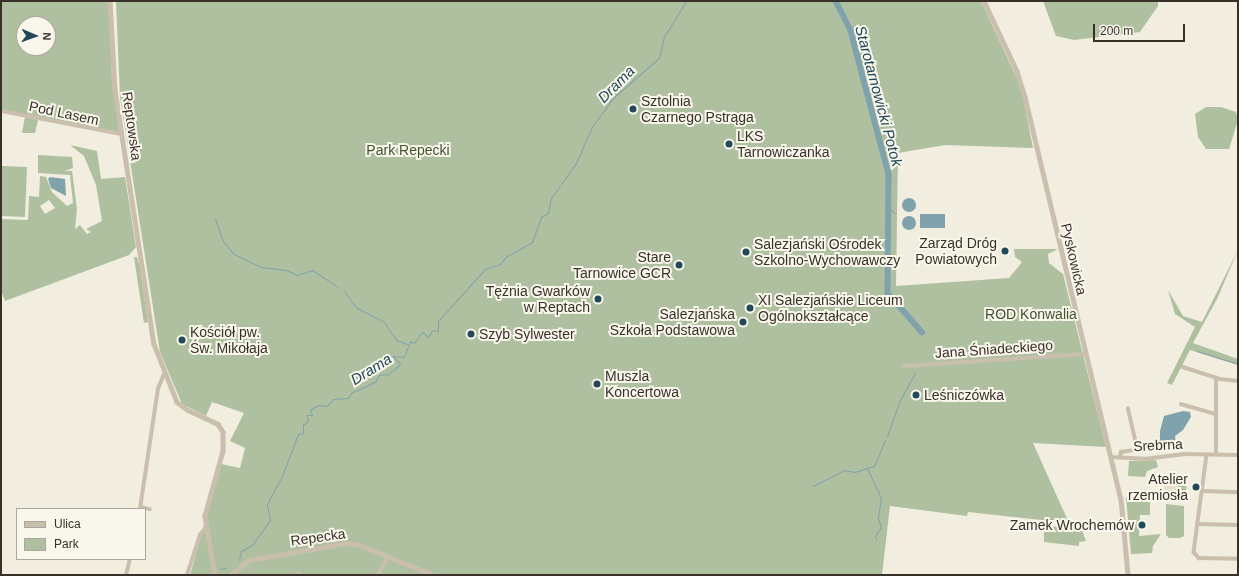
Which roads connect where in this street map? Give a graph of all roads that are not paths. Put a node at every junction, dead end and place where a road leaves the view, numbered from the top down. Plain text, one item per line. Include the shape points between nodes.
1 (110, 1) edge
2 (984, 1) edge
3 (2, 111) edge
4 (121, 134) junction
5 (1085, 354) junction
6 (904, 366) dead end
7 (1183, 367) dead end
8 (165, 372) junction
9 (1216, 378) junction
10 (1238, 381) edge
11 (1181, 404) dead end
12 (1128, 409) dead end
13 (1216, 414) junction
14 (1207, 455) junction
15 (1216, 455) junction
16 (1238, 455) edge
17 (1111, 457) junction
18 (1120, 457) junction
19 (1204, 491) junction
20 (1238, 492) edge
21 (141, 508) edge
22 (146, 509) edge
23 (150, 509) dead end
24 (1197, 524) junction
25 (1238, 525) edge
26 (206, 527) junction
27 (388, 556) junction
28 (1238, 559) edge
29 (130, 560) edge
30 (126, 575) edge
31 (187, 575) edge
32 (215, 575) edge
33 (230, 575) edge
34 (378, 575) edge
35 (433, 575) edge
36 (1128, 575) edge

1 - 4 street, Reptowska via 114,76
2 - 5 street, Pyskowicka via 1021,83
3 - 4 street, Pod Lasem
4 - 8 street, Reptowska via 153,340
5 - 6 street, Jana Śniadeckiego
5 - 17 street, Pyskowicka
7 - 9 street
8 - 21 street via 158,389
8 - 26 street, Reptowska via 181,405 218,424 223,432 221,458 206,508
9 - 10 street
9 - 13 street
11 - 13 street
12 - 18 street via 1136,444 1134,450 1121,452
13 - 15 street
14 - 15 street, Srebrna
14 - 18 street, Srebrna
14 - 19 street
15 - 16 street, Srebrna
17 - 18 street, Srebrna
17 - 36 street, Pyskowicka via 1123,513
19 - 20 street
19 - 24 street
22 - 23 street
24 - 25 street
24 - 28 street via 1194,549 1196,556
26 - 31 street via 200,535
26 - 32 street, Reptowska
27 - 33 street, Repecka via 356,544 342,544 249,560
27 - 34 street
27 - 35 street, Repecka
29 - 30 street

